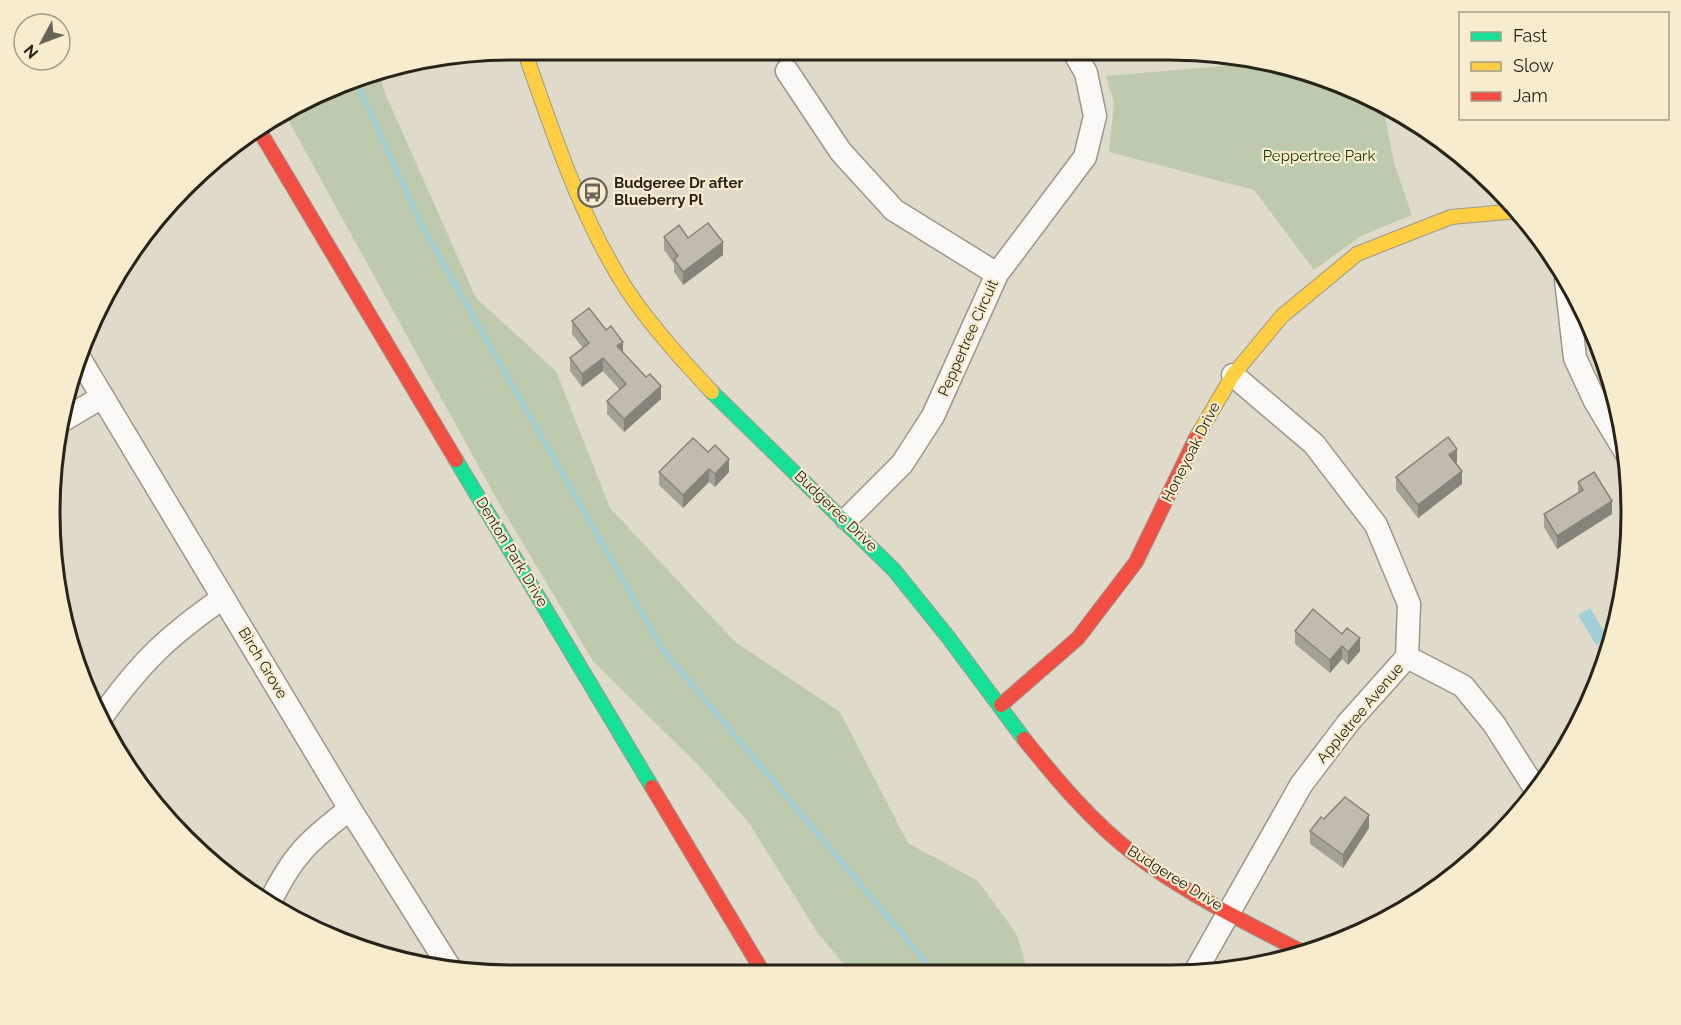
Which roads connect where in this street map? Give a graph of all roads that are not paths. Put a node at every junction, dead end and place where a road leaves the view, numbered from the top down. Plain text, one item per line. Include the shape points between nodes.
1 (528, 60) edge
2 (1079, 60) edge
3 (787, 71) dead end
4 (262, 135) edge
5 (1508, 213) edge
6 (997, 274) junction
7 (1569, 302) edge
8 (84, 367) edge
9 (1233, 375) junction
10 (102, 397) junction
11 (71, 416) edge
12 (1613, 431) edge
13 (847, 519) junction
14 (223, 598) junction
15 (1407, 657) junction
16 (1001, 705) junction
17 (106, 711) edge
18 (1531, 782) edge
19 (351, 809) junction
20 (273, 896) edge
21 (1229, 911) junction
22 (1294, 947) edge
23 (445, 960) edge
24 (1200, 964) edge
25 (758, 965) edge

1 - 13 street, Budgeree Drive via 575,193 629,292 693,372
2 - 6 street, Peppertree Circuit via 1086,73 1095,116 1085,157
3 - 6 street via 841,152 894,210
4 - 25 street, Denton Park Drive
5 - 9 street, Honeyoak Drive via 1451,217 1356,254 1282,316
6 - 13 street, Peppertree Circuit via 933,416 902,464
7 - 12 street via 1575,358
8 - 10 street, Birch Grove
9 - 15 street, Appletree Avenue via 1314,444 1376,525 1409,604
9 - 16 street, Honeyoak Drive via 1205,418 1136,562 1078,638
10 - 11 street
10 - 14 street, Birch Grove
13 - 16 street, Budgeree Drive via 931,611
14 - 17 street via 155,650
14 - 19 street, Birch Grove
15 - 18 street via 1463,686 1494,724
15 - 21 street, Appletree Avenue via 1348,723 1301,785
16 - 21 street, Budgeree Drive via 1043,763 1112,837 1156,869
19 - 20 street via 312,838 284,873
19 - 23 street, Birch Grove
21 - 22 street, Budgeree Drive
21 - 24 street, Budgeree Drive

